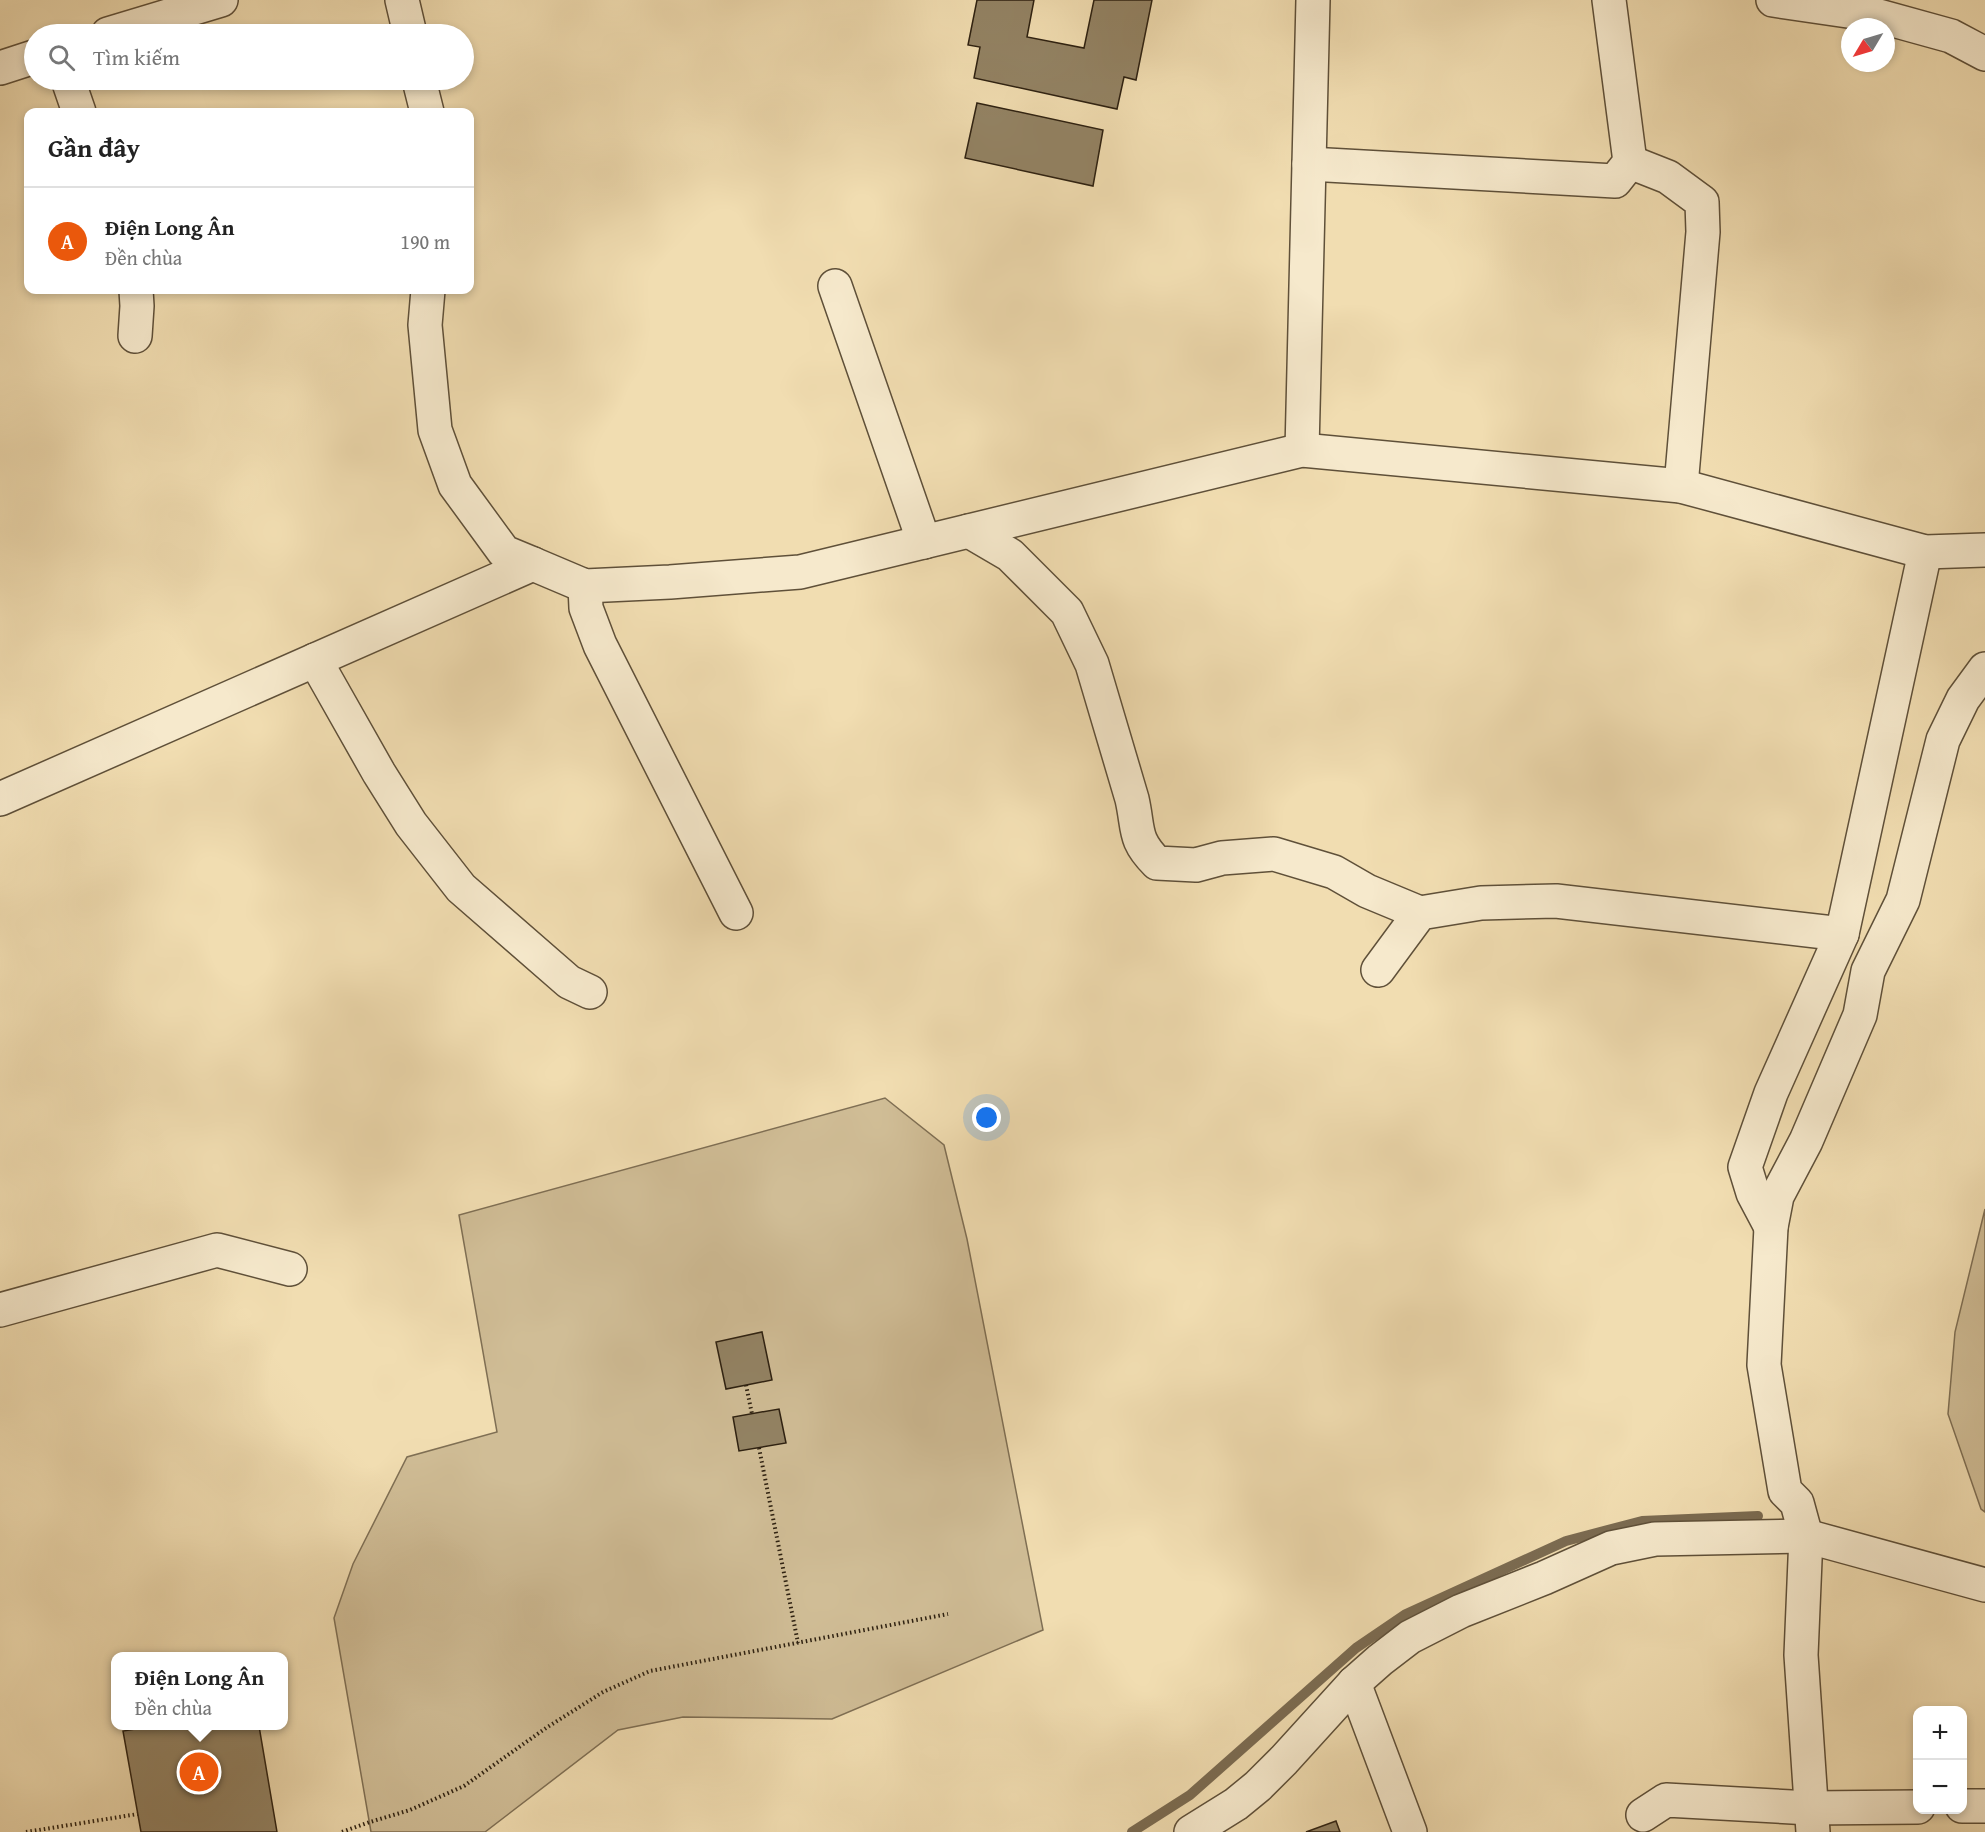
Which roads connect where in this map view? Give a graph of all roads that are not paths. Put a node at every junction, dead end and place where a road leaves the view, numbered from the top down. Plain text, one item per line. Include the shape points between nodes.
1 (402, 0) edge
2 (1313, 0) edge
3 (1610, 0) edge
4 (1773, 0) edge
5 (217, 1) edge
6 (141, 24) edge
7 (408, 24) edge
8 (1985, 54) edge
9 (24, 60) edge
10 (0, 68) edge
11 (71, 90) edge
12 (422, 90) edge
13 (78, 108) edge
14 (426, 108) edge
15 (1630, 162) junction
16 (1309, 164) junction
17 (835, 286) dead end
18 (136, 294) edge
19 (428, 294) edge
20 (135, 336) dead end
21 (1302, 450) junction
22 (1681, 486) junction
23 (969, 531) junction
24 (924, 542) junction
25 (1985, 550) edge
26 (1925, 552) junction
27 (533, 564) junction
28 (585, 586) junction
29 (315, 660) junction
30 (1985, 669) edge
31 (0, 799) edge
32 (736, 913) dead end
33 (1420, 913) junction
34 (1842, 934) junction
35 (1378, 970) dead end
36 (590, 992) dead end
37 (1771, 1227) junction
38 (290, 1269) dead end
39 (0, 1310) edge
40 (1801, 1530) junction
41 (1985, 1585) edge
42 (1354, 1683) junction
43 (1967, 1806) edge
44 (1985, 1806) edge
45 (1913, 1807) edge
46 (1643, 1815) dead end
47 (1811, 1820) edge
48 (1191, 1832) edge
49 (1410, 1832) edge

1 - 7 street
2 - 16 street
3 - 15 street
4 - 8 street via 1875,15 1951,36
5 - 6 street
9 - 10 street
11 - 13 street
12 - 14 street
15 - 16 street via 1615,181
15 - 22 street via 1668,177 1702,202 1703,232
16 - 21 street
17 - 24 street
18 - 20 street
19 - 27 street via 425,325 435,430 455,485 504,552
21 - 22 street
21 - 23 street
22 - 26 street
23 - 24 street
23 - 33 street via 1010,555 1066,612 1092,664 1132,799 1138,837 1157,863 1196,866 1222,858 1274,854 1334,872 1366,891
24 - 28 street via 800,572
25 - 26 street
26 - 34 street
27 - 28 street
27 - 29 street
28 - 32 street via 586,608 600,645
29 - 31 street
29 - 36 street via 411,824 461,888 569,982
30 - 37 street via 1963,699 1943,740 1902,900 1868,971 1860,1016 1778,1196
33 - 34 street via 1481,903 1556,901
33 - 35 street
34 - 37 street via 1771,1093 1745,1167
37 - 40 street via 1764,1365 1785,1491 1795,1500
38 - 39 street via 217,1250
40 - 41 street
40 - 42 street via 1655,1539 1611,1548 1461,1611 1410,1637
40 - 47 street via 1801,1655
42 - 48 street via 1258,1786
42 - 49 street
43 - 44 street
45 - 47 street
46 - 47 street via 1666,1800

